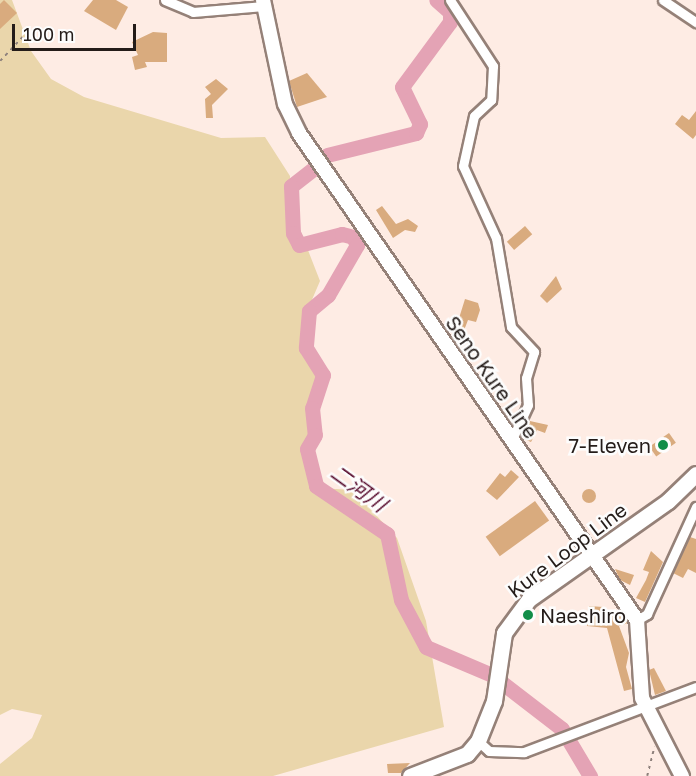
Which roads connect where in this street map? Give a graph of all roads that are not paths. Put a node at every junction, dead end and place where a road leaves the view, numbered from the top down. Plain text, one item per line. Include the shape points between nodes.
1 (165, 0) edge
2 (450, 0) edge
3 (663, 0) edge
4 (264, 3) edge
5 (696, 22) edge
6 (512, 439) junction
7 (695, 480) edge
8 (696, 507) edge
9 (591, 555) junction
10 (637, 620) junction
11 (696, 687) edge
12 (647, 709) junction
13 (478, 741) junction
14 (410, 776) edge
15 (682, 776) edge

1 - 4 street via 193,12
2 - 6 street via 493,66 491,99 474,116 463,166 496,238 511,327 534,352 526,378 528,405
3 - 5 street
4 - 6 main road, Seno Kure Line via 285,104 299,133
6 - 9 main road, Seno Kure Line
7 - 9 main road, Kure Loop Line
8 - 10 street via 647,614
9 - 10 main road, Seno Kure Line
9 - 13 main road, Kure Loop Line via 514,616 504,633 497,686
10 - 12 main road via 639,678
11 - 12 street
12 - 13 street via 524,752 489,751
12 - 15 main road
13 - 14 main road via 466,754

